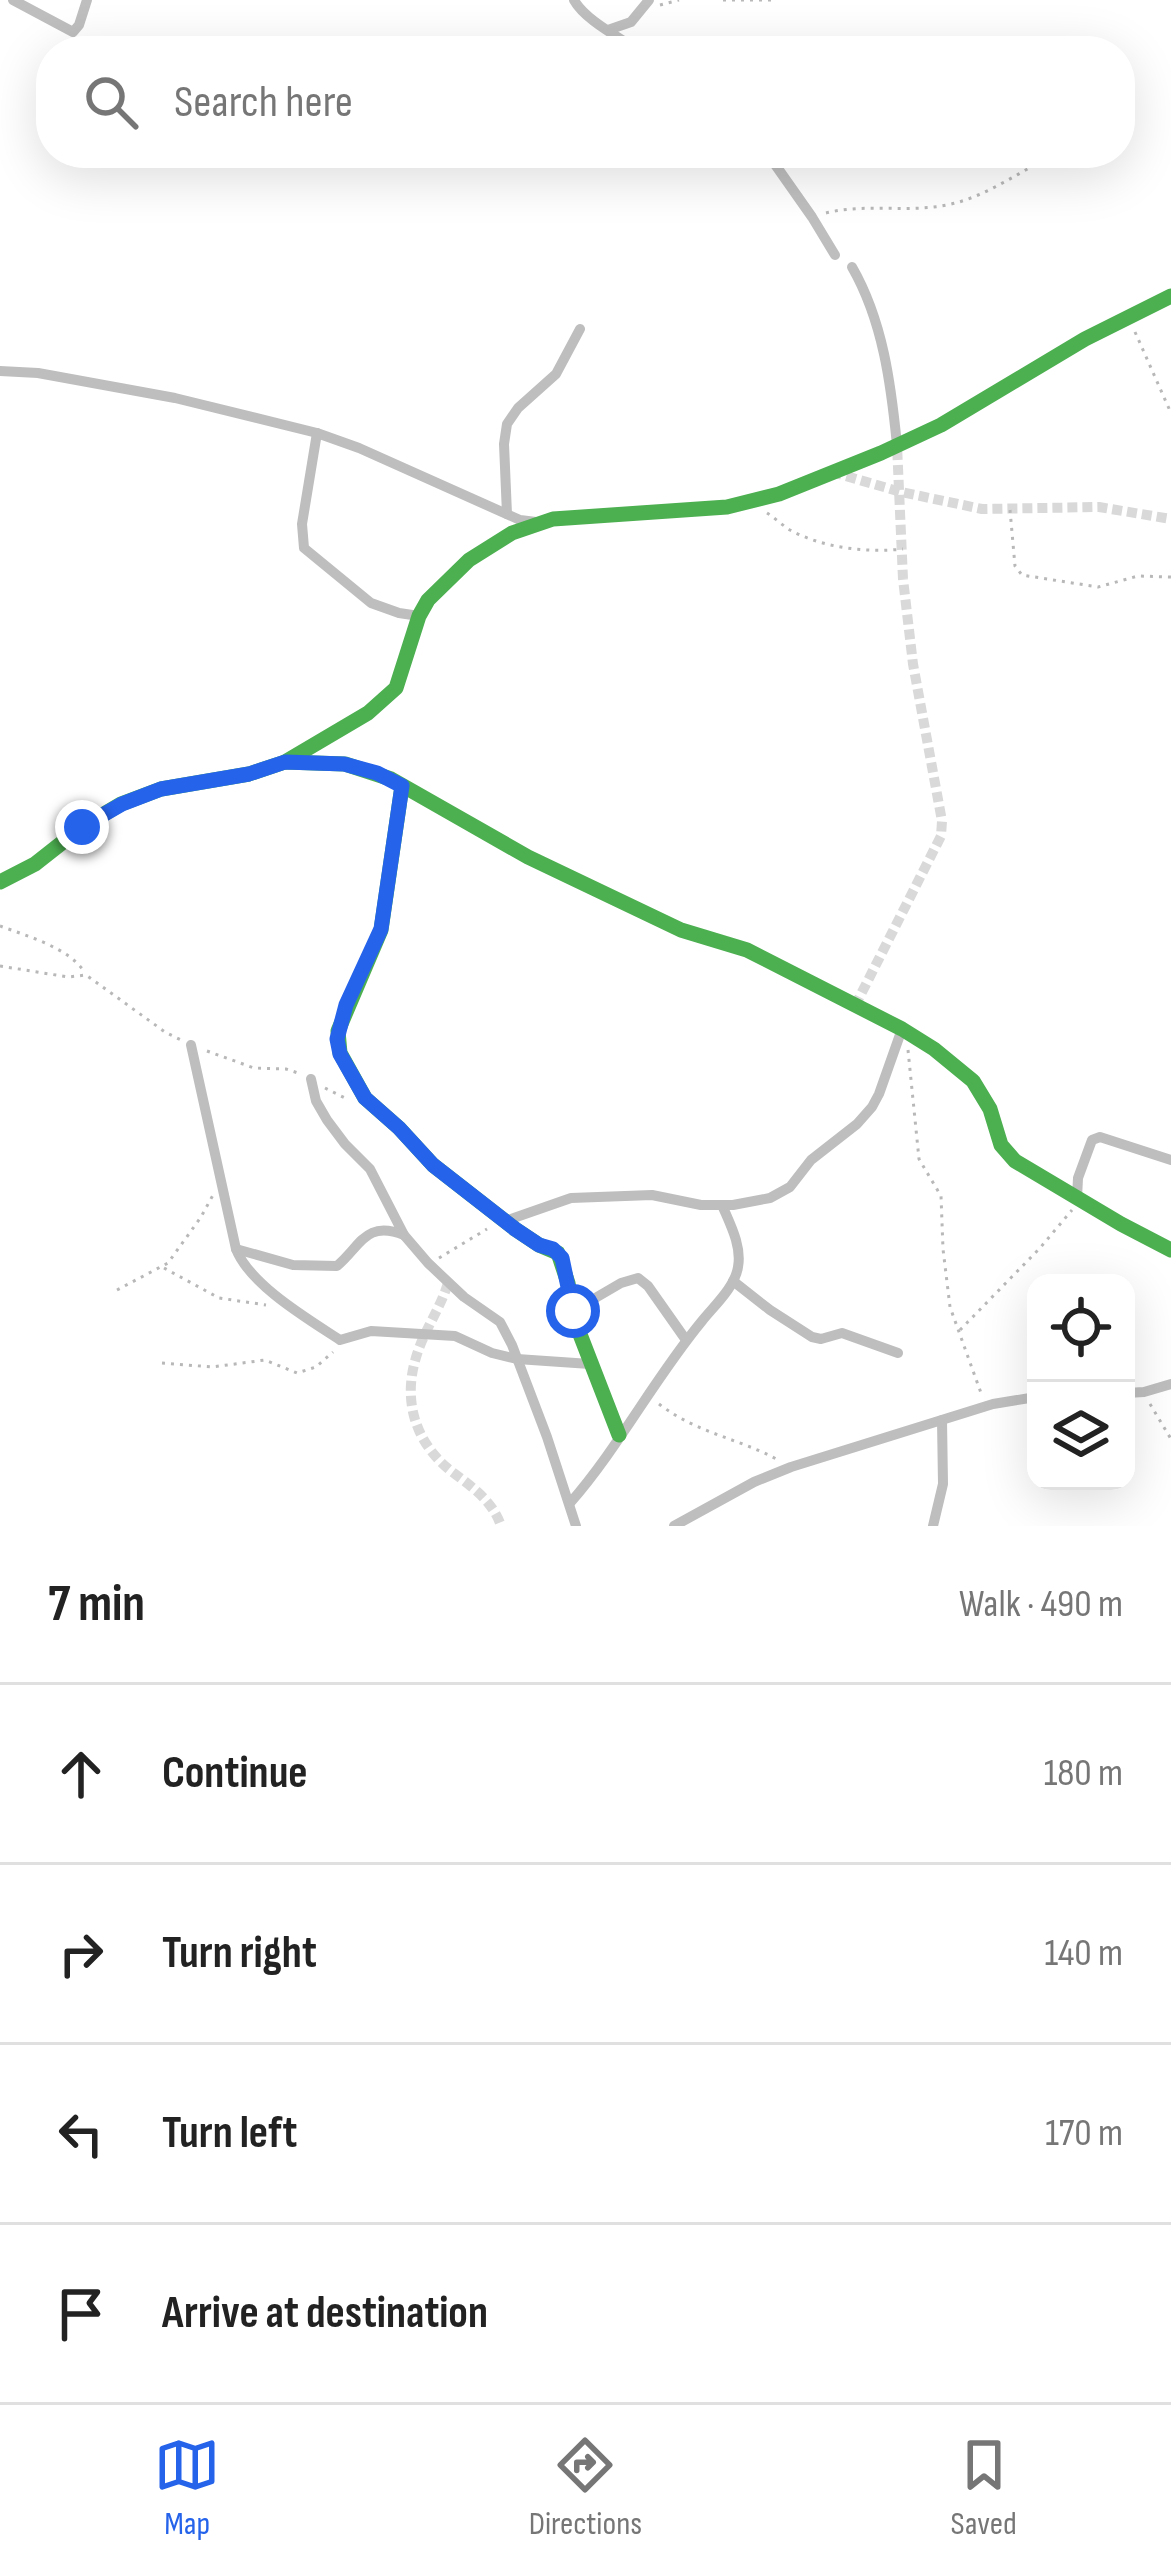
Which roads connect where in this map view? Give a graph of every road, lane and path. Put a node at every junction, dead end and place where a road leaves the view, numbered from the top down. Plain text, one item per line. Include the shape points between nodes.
1 (13, 0) edge
2 (87, 0) edge
3 (574, 0) edge
4 (649, 0) edge
5 (723, 0) edge
6 (776, 0) edge
7 (608, 30) junction
8 (617, 36) edge
9 (778, 168) edge
10 (1029, 168) edge
11 (812, 217) junction
12 (835, 255) dead end
13 (852, 267) dead end
14 (1171, 296) edge
15 (1128, 316) junction
16 (580, 329) dead end
17 (0, 371) edge
18 (1171, 413) edge
19 (316, 433) junction
20 (897, 445) junction
21 (750, 503) junction
22 (1010, 510) dead end
23 (507, 514) junction
24 (540, 522) junction
25 (903, 550) dead end
26 (1171, 577) edge
27 (419, 616) junction
28 (285, 762) junction
29 (402, 786) junction
30 (0, 882) edge
31 (0, 926) edge
32 (0, 966) edge
33 (86, 975) junction
34 (901, 1032) junction
35 (191, 1045) junction
36 (311, 1079) junction
37 (356, 1104) dead end
38 (1171, 1160) edge
39 (220, 1176) junction
40 (1079, 1199) junction
41 (722, 1204) junction
42 (505, 1221) junction
43 (404, 1235) junction
44 (236, 1249) junction
45 (1171, 1250) edge
46 (430, 1265) junction
47 (163, 1268) junction
48 (734, 1281) junction
49 (117, 1290) dead end
50 (292, 1305) junction
51 (573, 1311) junction
52 (958, 1332) junction
53 (340, 1340) junction
54 (686, 1340) junction
55 (898, 1354) dead end
56 (517, 1359) junction
57 (162, 1363) dead end
58 (590, 1364) junction
59 (1171, 1384) edge
60 (1135, 1392) edge
61 (1144, 1392) junction
62 (648, 1396) junction
63 (1027, 1399) edge
64 (986, 1406) junction
65 (942, 1420) junction
66 (619, 1435) junction
67 (1171, 1439) edge
68 (791, 1467) junction
69 (570, 1503) junction
70 (576, 1526) edge
71 (674, 1526) edge
72 (933, 1526) edge

1 - 2 street via 73,32
3 - 7 street
4 - 7 street via 631,22
5 - 6 path
7 - 8 street
9 - 11 street
10 - 11 path via 964,201
11 - 12 street
13 - 20 street via 884,348
14 - 15 street
15 - 18 path
15 - 20 street
16 - 23 street via 556,374 507,424
17 - 19 street via 176,398
19 - 23 street
19 - 27 street via 304,548 371,603
20 - 21 street
21 - 24 street
21 - 25 path via 808,537 864,551
22 - 26 path via 1022,575 1099,587
23 - 24 street
24 - 27 street via 469,560
27 - 28 street via 394,692
28 - 29 street via 344,764
28 - 30 street via 139,796
29 - 34 street via 528,857 682,930 747,950
29 - 42 street via 381,929 346,1005 340,1054 371,1105
31 - 33 path via 76,961
32 - 33 path
33 - 35 path
34 - 40 street via 973,1081 1007,1154
34 - 41 street via 879,1094 857,1124 770,1198
34 - 52 path via 919,1159 941,1196
35 - 36 path
35 - 39 street
36 - 37 path
36 - 43 street via 327,1120 370,1169
38 - 40 street via 1092,1140
39 - 44 street
39 - 47 path
40 - 45 street
40 - 52 path
41 - 42 street via 652,1195 571,1198
41 - 48 street via 737,1243
42 - 46 path
42 - 51 street via 558,1253
43 - 44 street via 374,1232 337,1266 292,1265
43 - 46 street
44 - 50 street via 249,1272
46 - 56 street via 500,1322
47 - 49 path
47 - 50 path via 231,1302
48 - 54 street
48 - 55 street via 812,1337 842,1333
50 - 53 street
51 - 54 street via 638,1278
51 - 58 street
52 - 64 path
53 - 56 street via 371,1331 455,1336
53 - 57 path via 316,1367 297,1373 265,1360
54 - 62 street
56 - 58 street
56 - 69 street
58 - 66 street
59 - 61 street
60 - 61 street
61 - 67 path
62 - 66 street
62 - 68 path via 677,1418
63 - 64 street
64 - 65 street
65 - 68 street
65 - 72 street via 943,1484
66 - 69 street
68 - 71 street
69 - 70 street

